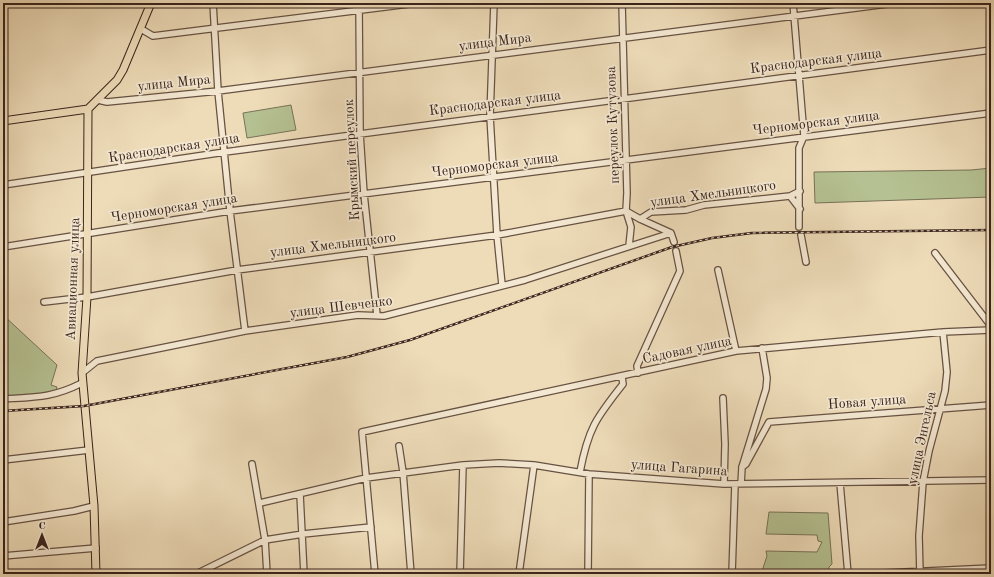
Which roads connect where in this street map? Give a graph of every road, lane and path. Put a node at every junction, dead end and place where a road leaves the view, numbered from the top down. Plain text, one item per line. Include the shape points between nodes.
1 (151, 3) edge
2 (213, 3) edge
3 (416, 3) edge
4 (494, 3) edge
5 (622, 3) edge
6 (793, 3) edge
7 (895, 3) edge
8 (359, 6) edge
9 (794, 16) junction
10 (215, 28) junction
11 (141, 29) junction
12 (622, 39) junction
13 (991, 50) edge
14 (492, 56) junction
15 (360, 72) junction
16 (799, 75) junction
17 (218, 91) junction
18 (625, 99) junction
19 (98, 100) junction
20 (88, 109) junction
21 (991, 113) edge
22 (490, 116) junction
23 (3, 121) edge
24 (360, 133) junction
25 (804, 136) junction
26 (225, 152) junction
27 (626, 160) junction
28 (88, 174) junction
29 (493, 177) junction
30 (3, 185) edge
31 (800, 191) junction
32 (364, 194) junction
33 (790, 196) junction
34 (800, 209) junction
35 (230, 211) junction
36 (626, 211) junction
37 (640, 219) junction
38 (799, 227) dead end
39 (88, 233) junction
40 (671, 233) junction
41 (497, 235) junction
42 (801, 235) dead end
43 (674, 242) dead end
44 (629, 246) junction
45 (3, 247) edge
46 (676, 251) dead end
47 (370, 253) junction
48 (935, 253) dead end
49 (806, 262) dead end
50 (237, 270) junction
51 (718, 270) dead end
52 (502, 285) junction
53 (87, 297) junction
54 (44, 302) dead end
55 (377, 315) junction
56 (991, 326) edge
57 (991, 330) edge
58 (245, 331) junction
59 (942, 332) junction
60 (762, 348) junction
61 (736, 351) junction
62 (82, 373) junction
63 (638, 373) junction
64 (622, 377) junction
65 (82, 383) junction
66 (723, 398) dead end
67 (3, 399) edge
68 (991, 405) edge
69 (940, 408) junction
70 (399, 446) dead end
71 (89, 450) junction
72 (3, 460) edge
73 (252, 464) dead end
74 (463, 464) junction
75 (534, 465) junction
76 (742, 467) junction
77 (403, 472) junction
78 (580, 472) junction
79 (589, 474) junction
80 (366, 478) junction
81 (991, 480) edge
82 (923, 482) junction
83 (840, 483) junction
84 (724, 484) junction
85 (735, 484) junction
86 (742, 484) junction
87 (300, 494) junction
88 (260, 503) junction
89 (94, 506) junction
90 (3, 522) edge
91 (371, 527) junction
92 (303, 534) junction
93 (265, 540) junction
94 (96, 548) junction
95 (3, 556) edge
96 (991, 568) edge
97 (920, 572) edge
98 (96, 574) edge
99 (196, 574) edge
100 (267, 574) edge
101 (304, 574) edge
102 (374, 574) edge
103 (411, 574) edge
104 (460, 574) edge
105 (519, 574) edge
106 (588, 574) edge
107 (732, 574) edge
108 (848, 574) edge
109 (862, 574) edge

1 - 11 main road
2 - 10 street
3 - 8 street
4 - 14 street
5 - 12 street, переулок Кутузова
6 - 9 street
7 - 9 street, улица Мира
8 - 10 street
8 - 15 street, Крымский переулок
9 - 12 street, улица Мира
9 - 16 street
10 - 11 street via 153,36
10 - 17 street
11 - 19 main road via 124,70
12 - 14 street, улица Мира
12 - 18 street, переулок Кутузова
13 - 16 street, Краснодарская улица
14 - 15 street, улица Мира
14 - 22 street
15 - 17 street, улица Мира
15 - 24 street, Крымский переулок
16 - 18 street, Краснодарская улица
16 - 25 street
17 - 19 street, улица Мира via 107,102
17 - 26 street
18 - 22 street, Краснодарская улица
18 - 27 street, переулок Кутузова
19 - 20 main road
20 - 23 main road
20 - 28 main road, Авиационная улица
21 - 25 street, Черноморская улица
22 - 24 street, Краснодарская улица
22 - 29 street
24 - 26 street, Краснодарская улица
24 - 32 street, Крымский переулок
25 - 27 street, Черноморская улица
25 - 31 street via 799,148
26 - 28 street, Краснодарская улица
26 - 35 street
27 - 29 street, Черноморская улица
27 - 36 street, переулок Кутузова
28 - 30 street, Краснодарская улица
28 - 39 main road, Авиационная улица
29 - 32 street, Черноморская улица
29 - 41 street
31 - 33 street, улица Хмельницкого
31 - 34 street
32 - 35 street, Черноморская улица
32 - 47 street, Крымский переулок
33 - 34 street, улица Хмельницкого
33 - 37 street, улица Хмельницкого via 704,205 686,210 651,212
34 - 38 street
35 - 39 street, Черноморская улица
35 - 50 street
36 - 37 street
36 - 41 street, улица Хмельницкого
36 - 44 street, переулок Кутузова via 631,227
37 - 40 street
39 - 45 street, Черноморская улица
39 - 53 main road, Авиационная улица
40 - 43 street
40 - 44 street, улица Шевченко
41 - 47 street, улица Хмельницкого
41 - 52 street
42 - 49 street
44 - 52 street, улица Шевченко
46 - 63 street via 680,271 637,366
47 - 50 street, улица Хмельницкого
47 - 55 street, Крымский переулок
48 - 56 street
50 - 53 street, улица Хмельницкого
50 - 58 street
51 - 61 street
52 - 55 street, улица Шевченко via 430,305 384,316
53 - 54 street, улица Хмельницкого
53 - 62 main road, Авиационная улица
55 - 58 street, улица Шевченко via 358,315
57 - 59 street, Садовая улица
58 - 62 street, улица Шевченко via 97,361
59 - 60 street, Садовая улица
59 - 69 street, улица Энгельса via 946,372 945,391
60 - 61 street, Садовая улица
60 - 76 street via 767,378 766,389
61 - 63 street, Садовая улица
62 - 65 main road, Авиационная улица
63 - 64 street, Садовая улица
64 - 78 street via 623,384 594,423 584,449
64 - 80 street, Садовая улица via 362,432
65 - 67 street via 42,397
65 - 71 main road, Авиационная улица
66 - 84 street
68 - 69 street, Новая улица
69 - 76 street, Новая улица via 769,422
69 - 82 street, улица Энгельса
70 - 77 street
71 - 72 street
71 - 89 main road, Авиационная улица
73 - 88 street
74 - 75 street, улица Гагарина
74 - 77 street, улица Гагарина
74 - 104 street
75 - 78 street, улица Гагарина
75 - 105 street
76 - 86 street
77 - 80 street, улица Гагарина
77 - 103 street
78 - 79 street, улица Гагарина
79 - 84 street, улица Гагарина
79 - 106 street
80 - 87 street, улица Гагарина
80 - 91 street
81 - 82 street, улица Гагарина
82 - 83 street, улица Гагарина
82 - 97 street, улица Энгельса via 919,536
83 - 86 street, улица Гагарина
83 - 108 street
84 - 85 street, улица Гагарина
85 - 86 street, улица Гагарина
85 - 107 street
87 - 88 street, улица Гагарина
87 - 92 street
88 - 93 street
89 - 90 street
89 - 94 main road, Авиационная улица
91 - 92 street
91 - 102 street
92 - 93 street
92 - 101 street
93 - 99 street
93 - 100 street
94 - 95 street
94 - 98 main road, Авиационная улица
96 - 97 street
97 - 109 street

